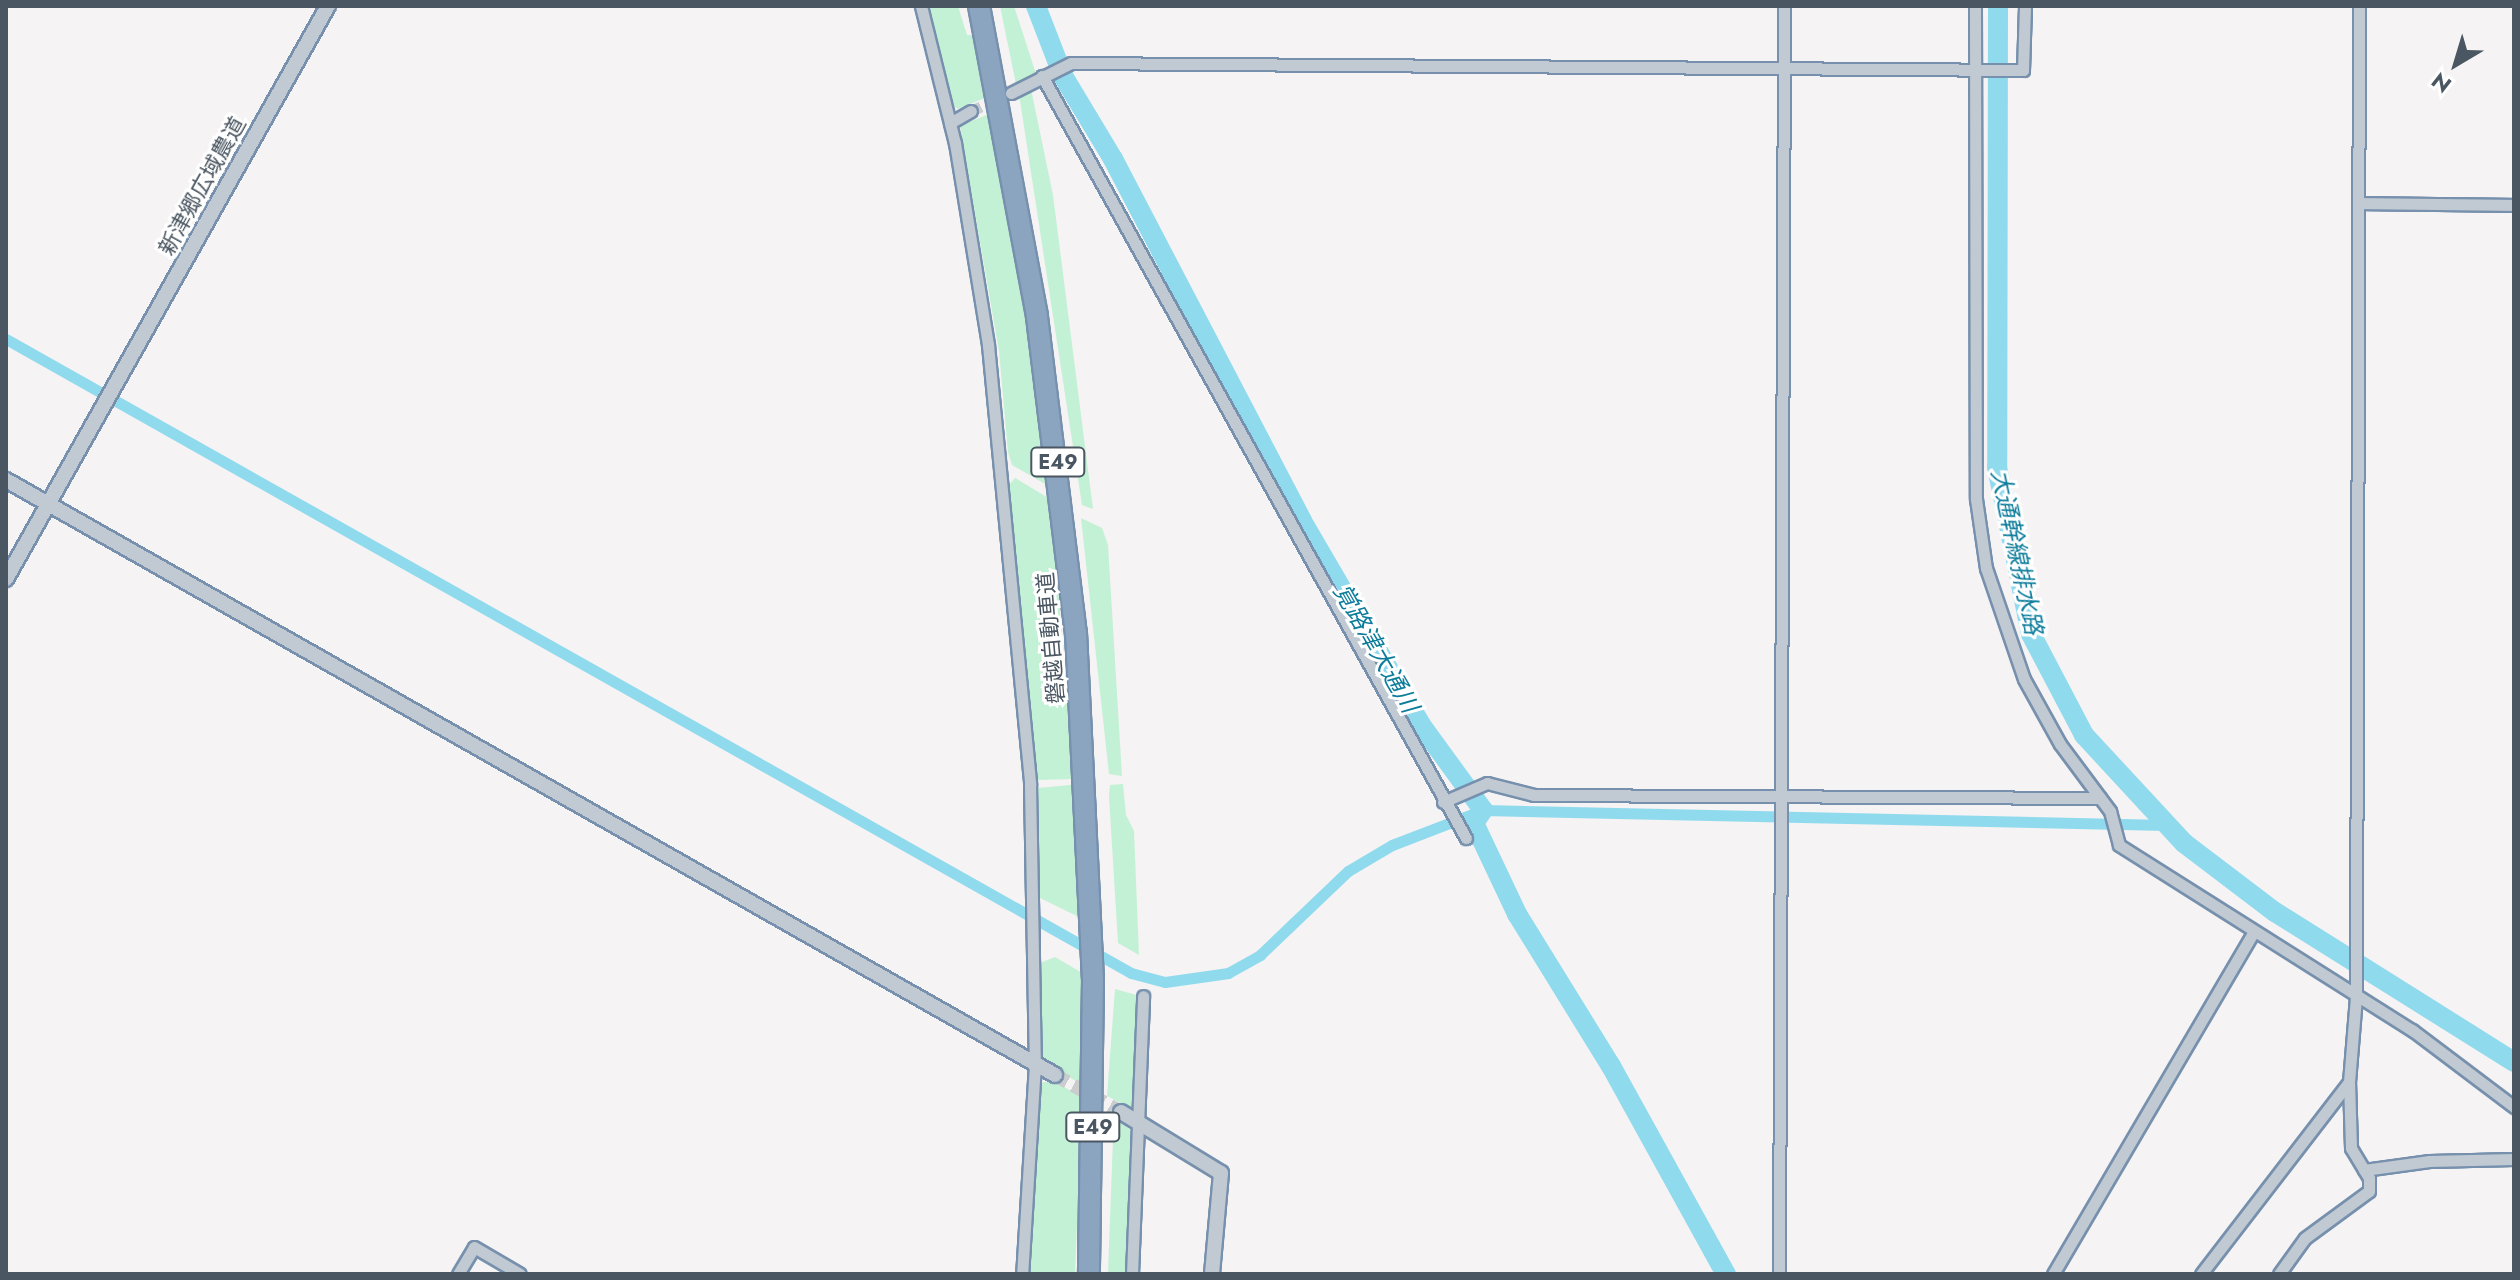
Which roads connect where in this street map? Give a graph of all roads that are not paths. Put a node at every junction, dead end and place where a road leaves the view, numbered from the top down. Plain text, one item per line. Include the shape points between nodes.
1 (328, 6) edge
2 (921, 6) edge
3 (979, 6) edge
4 (1784, 6) edge
5 (1975, 6) edge
6 (2025, 6) edge
7 (2359, 6) edge
8 (1784, 65) junction
9 (1978, 72) junction
10 (1045, 75) junction
11 (1011, 93) tunnel mouth
12 (971, 111) tunnel mouth
13 (950, 123) junction
14 (2359, 203) junction
15 (2514, 205) edge
16 (6, 480) edge
17 (49, 505) junction
18 (6, 579) edge
19 (2100, 798) junction
20 (1780, 799) junction
21 (1448, 804) junction
22 (1466, 838) dead end
23 (2254, 932) junction
24 (2356, 992) junction
25 (1143, 996) dead end
26 (1035, 1064) junction
27 (1055, 1075) tunnel mouth
28 (2349, 1082) junction
29 (2514, 1107) edge
30 (1121, 1112) tunnel mouth
31 (1140, 1123) junction
32 (2514, 1159) edge
33 (2364, 1170) junction
34 (458, 1274) edge
35 (520, 1274) edge
36 (1022, 1274) edge
37 (1089, 1274) edge
38 (1132, 1274) edge
39 (1212, 1274) edge
40 (1779, 1274) edge
41 (2053, 1274) edge
42 (2201, 1274) edge
43 (2279, 1274) edge

1 - 17 street, 新津郷広域農道
2 - 13 street
3 - 37 highway, 磐越自動車道 / E49 via 1023,229 1062,493 1081,693 1093,980
4 - 8 street
5 - 9 street
6 - 9 street via 2023,70
7 - 14 street
8 - 9 street
8 - 10 street via 1068,65
8 - 20 street
9 - 19 street via 1976,499 1986,568 2024,679 2050,728
10 - 11 street
10 - 21 street
12 - 13 street
13 - 26 street via 988,345 1002,466 1030,784
14 - 15 street
14 - 24 street
16 - 17 street
17 - 18 street
17 - 26 street
19 - 20 street
19 - 23 street via 2130,853
20 - 21 street via 1534,795 1481,785
20 - 40 street
21 - 22 street
23 - 24 street
23 - 41 street
24 - 28 street
24 - 29 street via 2459,1061
25 - 31 street
26 - 27 street
26 - 36 street
28 - 33 street via 2351,1148
28 - 42 street
30 - 31 street
31 - 38 street
31 - 39 street via 1221,1173
32 - 33 street via 2429,1161
33 - 43 street via 2369,1191 2305,1238
34 - 35 street via 474,1247

